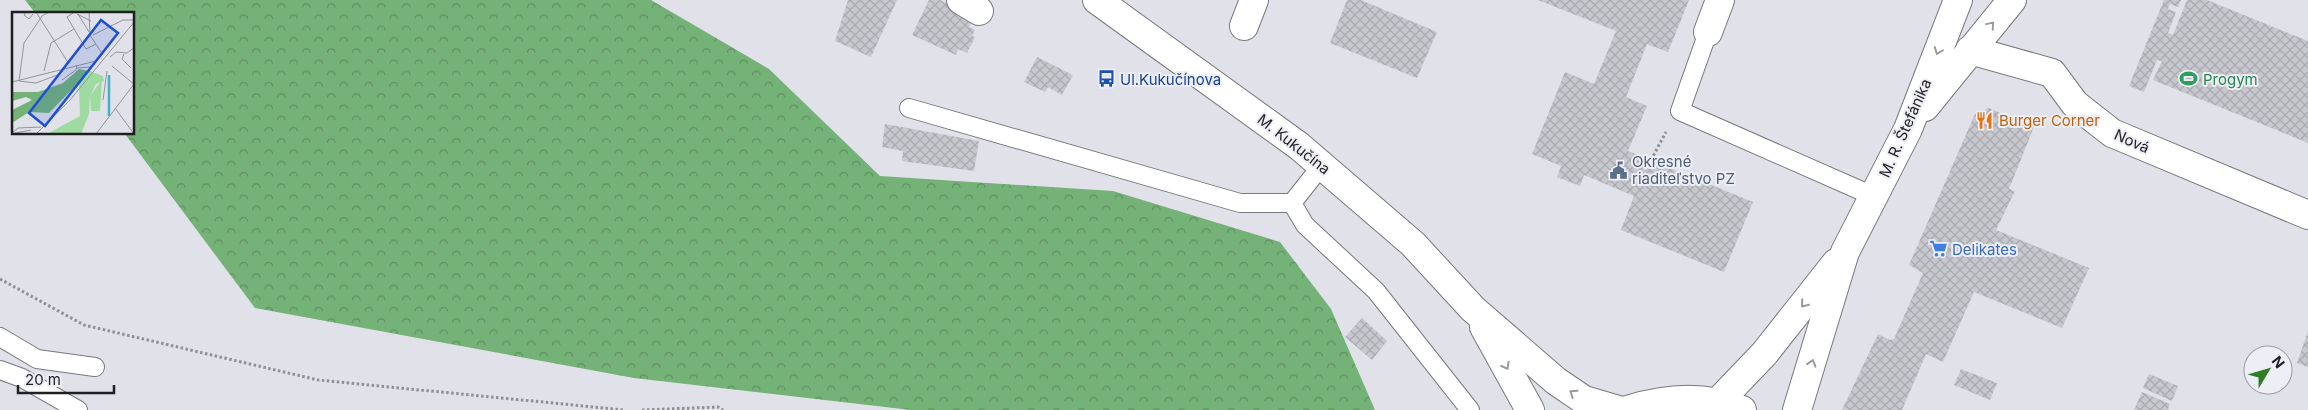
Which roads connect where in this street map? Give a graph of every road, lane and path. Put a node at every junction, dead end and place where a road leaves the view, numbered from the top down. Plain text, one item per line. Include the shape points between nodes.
1 (1097, 0) edge
2 (1254, 0) edge
3 (1720, 0) edge
4 (2012, 0) edge
5 (1958, 2) edge
6 (1244, 26) dead end
7 (1708, 32) joint
8 (1970, 50) junction
9 (909, 108) dead end
10 (1908, 129) junction
11 (1656, 147) dead end
12 (1651, 160) dead end
13 (1322, 165) junction
14 (1873, 196) junction
15 (1292, 203) junction
16 (2308, 215) edge
17 (1845, 252) junction
18 (0, 279) edge
19 (1473, 309) junction
20 (0, 337) edge
21 (95, 367) dead end
22 (0, 370) edge
23 (1729, 406) edge
24 (78, 410) edge
25 (624, 410) edge
26 (642, 410) edge
27 (723, 410) edge
28 (1470, 410) edge
29 (1530, 410) edge
30 (1618, 410) edge
31 (1627, 410) edge
32 (1797, 410) edge

1 - 13 street, M. Kukučína
2 - 6 street
3 - 7 street
8 -> 4 street
5 -> 10 street, M. R. Štefánika
7 - 14 lane via 1680,110
8 - 10 street
8 - 16 street, Nová via 2052,73 2075,104 2112,133
9 - 15 lane via 1240,203
10 - 14 street, M. R. Štefánika
11 - 12 path
13 - 15 lane
13 - 19 street, M. Kukučína via 1414,244
14 - 17 street, M. R. Štefánika
15 - 28 lane via 1305,225 1376,291
17 -> 23 street, M. R. Štefánika via 1764,354
32 -> 17 street, M. R. Štefánika
18 - 25 path via 84,325 318,380
19 -> 29 street, M. Kukučína
30 -> 19 street, M. Kukučína via 1584,400 1556,382
20 - 21 lane via 36,359
22 - 24 lane via 22,378
23 - 31 street via 1669,400
26 - 27 path via 718,407

